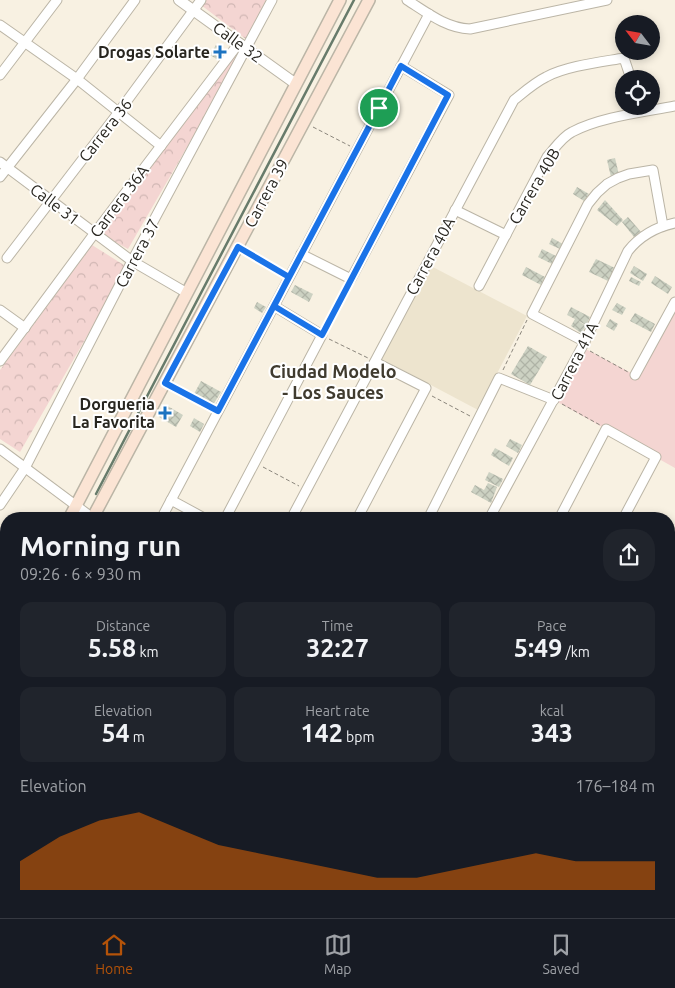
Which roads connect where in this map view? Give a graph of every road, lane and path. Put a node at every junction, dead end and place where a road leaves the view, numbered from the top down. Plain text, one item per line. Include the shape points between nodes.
1 (57, 0) edge
2 (135, 0) edge
3 (180, 0) edge
4 (200, 0) edge
5 (272, 0) edge
6 (340, 0) edge
7 (369, 0) edge
8 (407, 0) edge
9 (607, 0) edge
10 (193, 10) junction
11 (429, 14) junction
12 (0, 25) edge
13 (24, 42) junction
14 (243, 45) junction
15 (401, 66) junction
16 (628, 70) edge
17 (0, 75) edge
18 (77, 79) junction
19 (296, 84) junction
20 (675, 106) edge
21 (660, 107) edge
22 (118, 113) junction
23 (621, 115) edge
24 (304, 122) junction
25 (161, 146) junction
26 (356, 150) junction
27 (4, 165) edge
28 (0, 177) edge
29 (50, 200) junction
30 (455, 210) junction
31 (675, 223) edge
32 (663, 226) junction
33 (94, 234) junction
34 (506, 235) junction
35 (238, 247) junction
36 (301, 254) junction
37 (7, 258) dead end
38 (132, 261) junction
39 (289, 277) junction
40 (351, 279) junction
41 (479, 286) dead end
42 (187, 293) junction
43 (675, 302) edge
44 (274, 306) junction
45 (0, 310) edge
46 (532, 314) junction
47 (25, 328) junction
48 (322, 335) junction
49 (584, 345) junction
50 (0, 361) edge
51 (375, 362) junction
52 (635, 375) joint
53 (500, 378) junction
54 (165, 383) junction
55 (425, 390) junction
56 (554, 400) junction
57 (218, 411) junction
58 (478, 420) junction
59 (606, 428) junction
60 (0, 450) edge
61 (255, 462) junction
62 (25, 468) junction
63 (85, 489) junction
64 (306, 490) junction
65 (170, 500) junction
66 (102, 502) junction
67 (0, 505) edge
68 (76, 506) junction
69 (73, 512) edge
70 (84, 512) edge
71 (96, 512) edge
72 (164, 512) edge
73 (193, 512) edge
74 (230, 512) edge
75 (295, 512) edge
76 (361, 512) edge
77 (432, 512) edge
78 (493, 512) edge
79 (562, 512) edge
80 (627, 512) edge

1 - 13 street
2 - 18 street
3 - 10 street, Calle 32
4 - 10 street, Carrera 36
5 - 14 street, Carrera 37
6 - 19 main road, Carrera 39
7 - 24 main road, Carrera 39
8 - 11 street
9 - 11 street via 470,29 448,24
10 - 14 street, Calle 32
10 - 22 street, Carrera 36
11 - 15 street
12 - 13 street
13 - 17 street
13 - 18 street
14 - 19 street, Calle 32
14 - 25 street, Carrera 36A
14 - 38 street, Carrera 37
15 - 26 street
15 - 40 street via 448,95
16 - 30 street, Carrera 40A via 624,58 547,76 529,87 514,100
18 - 22 street
18 - 27 street
19 - 42 main road, Carrera 39
20 - 21 street, Carrera 40B
22 - 25 street
22 - 29 street, Carrera 36
23 - 34 street, Carrera 40B via 591,123 571,132 558,143
24 - 26 path
24 - 35 main road, Carrera 39
25 - 33 street, Carrera 36A
26 - 36 street
27 - 28 street
27 - 29 street, Calle 31
29 - 33 street, Calle 31
29 - 37 street, Carrera 36
30 - 34 street
30 - 51 street, Carrera 40A
31 - 32 street, Carrera 41A
32 - 46 street via 652,170 629,174 607,184 588,204
32 - 49 street, Carrera 41A via 643,236 628,251
33 - 38 street, Calle 31
33 - 47 street, Carrera 36A
34 - 41 street, Carrera 40B
35 - 39 path
35 - 54 main road, Carrera 39
36 - 39 street
36 - 40 street
38 - 42 street, Calle 31
38 - 62 street, Carrera 37
39 - 44 street
40 - 48 path
42 - 63 main road, Carrera 39
43 - 52 street
44 - 48 street
44 - 57 street
45 - 47 street
46 - 49 street
46 - 53 path
47 - 50 street, Carrera 36A
48 - 51 path
48 - 61 street
49 - 52 path
49 - 56 street, Carrera 41A
51 - 55 street
51 - 64 street, Carrera 40A
53 - 56 street
53 - 58 street
54 - 57 path
54 - 66 main road, Carrera 39
55 - 58 path
55 - 76 street
56 - 59 path
56 - 78 street, Carrera 41A
57 - 65 street
58 - 77 street
59 - 79 street
59 - 80 street via 656,457
60 - 62 street
61 - 64 path
61 - 74 street
62 - 67 street, Carrera 37
62 - 68 street
63 - 66 main road via 90,502
63 - 68 main road, Carrera 39
64 - 75 street, Carrera 40A
65 - 72 street
65 - 73 street
66 - 71 main road, Carrera 39
68 - 69 main road, Carrera 39
68 - 70 street

